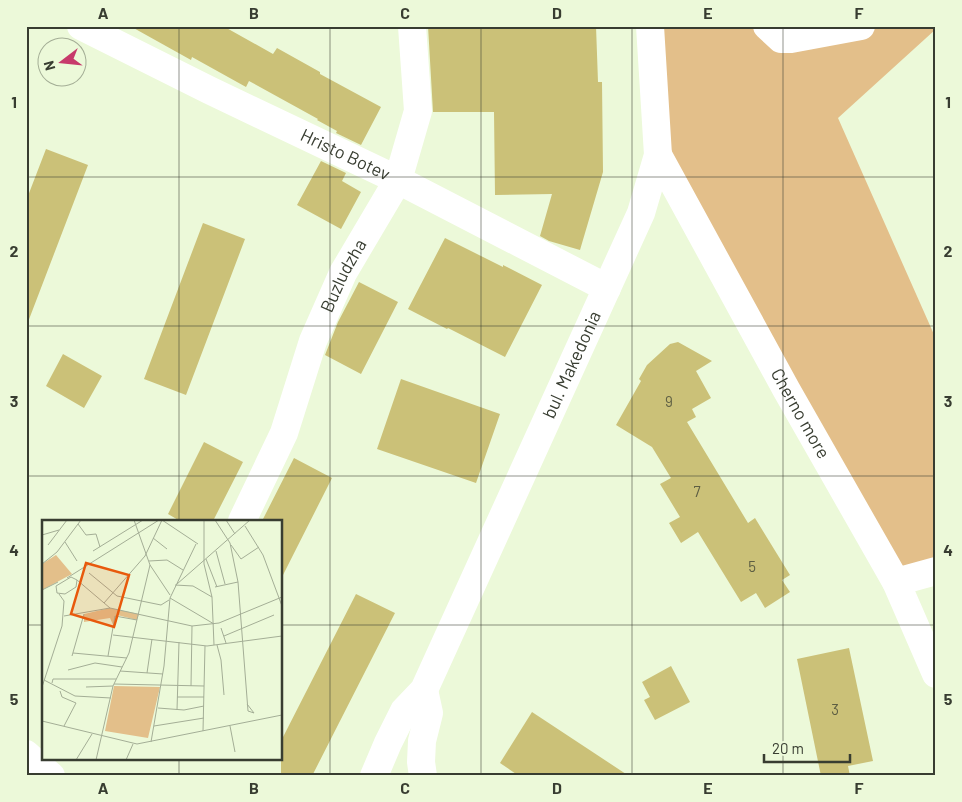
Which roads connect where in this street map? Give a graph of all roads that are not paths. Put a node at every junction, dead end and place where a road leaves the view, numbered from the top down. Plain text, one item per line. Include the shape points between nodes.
1 (81, 26) edge
2 (412, 26) edge
3 (650, 26) edge
4 (767, 26) edge
5 (861, 26) edge
6 (658, 155) junction
7 (398, 180) junction
8 (607, 288) junction
9 (242, 520) edge
10 (936, 571) edge
11 (896, 582) junction
12 (936, 674) edge
13 (424, 690) junction
14 (26, 754) edge
15 (51, 776) edge
16 (374, 776) edge
17 (423, 776) edge

1 - 7 street, Hristo Botev
2 - 7 street, Buzludzha via 418,111
3 - 6 street, bul. Makedonia
4 - 5 street via 781,39 786,39
6 - 8 street, bul. Makedonia via 641,213
6 - 11 street, Cherno more
7 - 8 street, Hristo Botev
7 - 9 street, Buzludzha via 343,273 313,341 284,433
8 - 13 street, bul. Makedonia
10 - 11 street
11 - 12 street, Cherno more
13 - 16 street, bul. Makedonia via 404,711
13 - 17 street via 429,713 422,741
14 - 15 street

